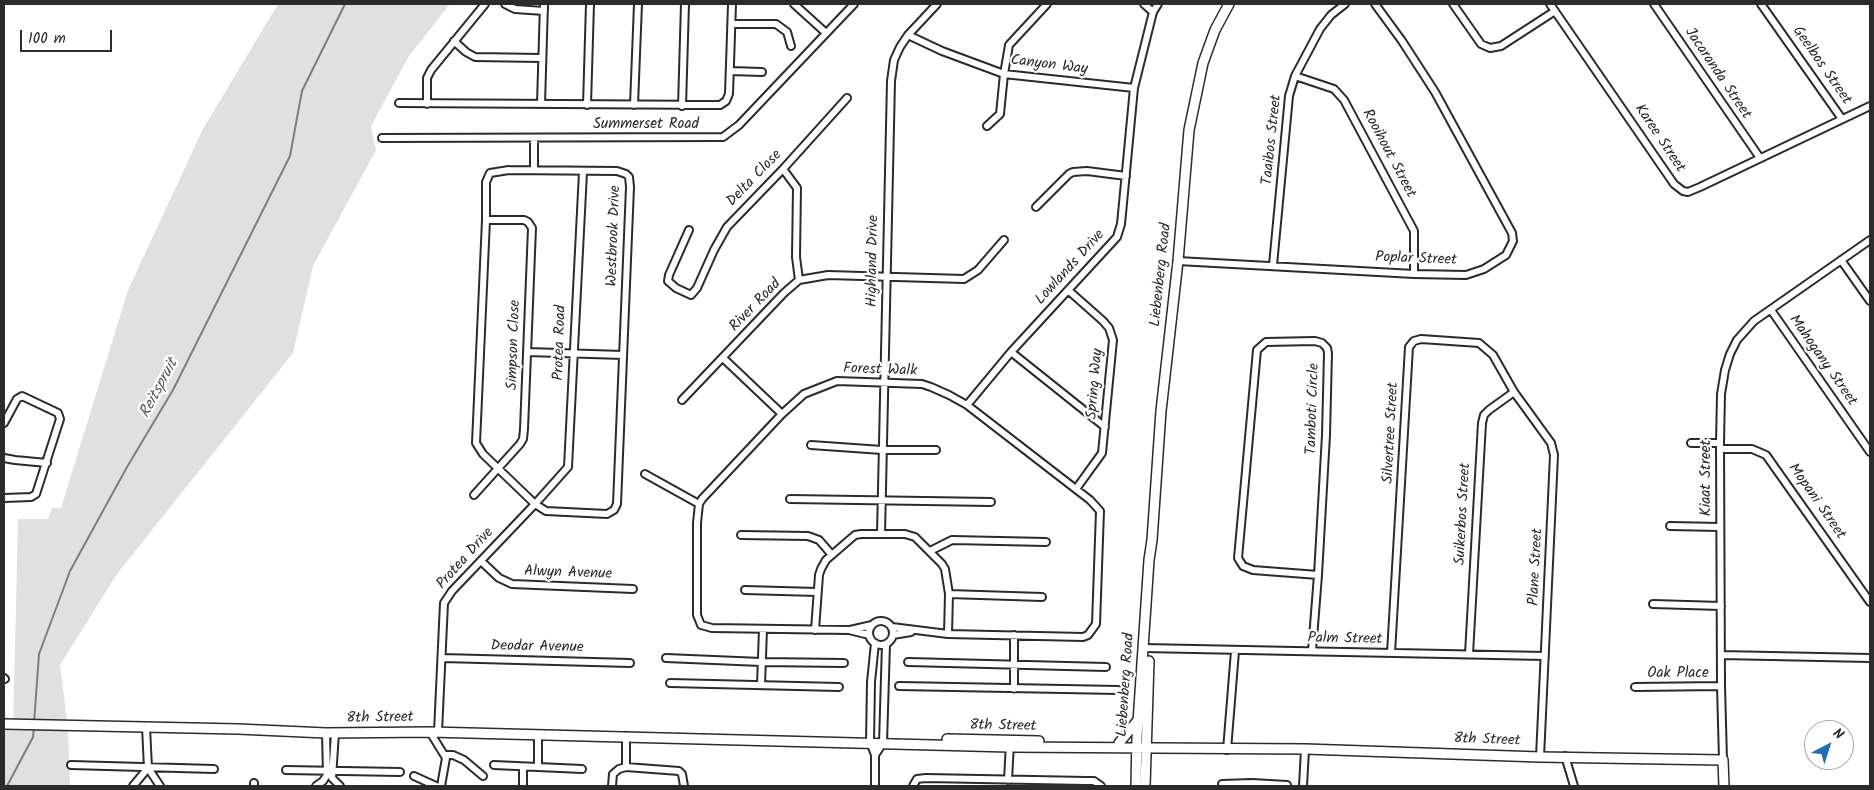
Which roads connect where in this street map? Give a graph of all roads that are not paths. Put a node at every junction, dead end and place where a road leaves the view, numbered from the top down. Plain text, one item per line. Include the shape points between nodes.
1 (485, 4) edge
2 (505, 4) edge
3 (590, 4) edge
4 (638, 4) edge
5 (685, 4) edge
6 (732, 4) edge
7 (794, 4) edge
8 (854, 4) edge
9 (937, 4) edge
10 (1047, 4) edge
11 (1144, 4) edge
12 (1158, 4) edge
13 (1229, 4) edge
14 (1345, 4) edge
15 (1375, 4) edge
16 (1453, 4) edge
17 (1550, 4) edge
18 (1654, 4) edge
19 (1761, 4) edge
20 (544, 7) edge
21 (1555, 11) junction
22 (1153, 12) junction
23 (732, 24) junction
24 (826, 33) junction
25 (908, 34) junction
26 (454, 41) junction
27 (791, 46) dead end
28 (541, 58) junction
29 (730, 70) junction
30 (762, 72) dead end
31 (1004, 74) junction
32 (1295, 76) junction
33 (1134, 88) junction
34 (847, 98) dead end
35 (399, 103) dead end
36 (427, 104) junction
37 (541, 104) junction
38 (587, 105) junction
39 (634, 105) junction
40 (682, 106) junction
41 (1870, 106) edge
42 (1842, 119) junction
43 (987, 126) dead end
44 (382, 138) dead end
45 (534, 138) junction
46 (1760, 158) junction
47 (534, 170) junction
48 (782, 170) junction
49 (583, 172) junction
50 (1126, 176) junction
51 (1036, 207) dead end
52 (486, 220) junction
53 (689, 230) dead end
54 (1004, 240) dead end
55 (1870, 240) edge
56 (1842, 260) junction
57 (1178, 261) junction
58 (1273, 265) junction
59 (1414, 274) junction
60 (886, 277) junction
61 (799, 280) junction
62 (1068, 290) junction
63 (1870, 301) edge
64 (1771, 310) junction
65 (527, 352) junction
66 (1011, 352) junction
67 (573, 354) junction
68 (623, 355) junction
69 (723, 358) junction
70 (884, 382) junction
71 (1514, 392) junction
72 (682, 400) dead end
73 (967, 405) junction
74 (782, 414) junction
75 (4, 423) edge
76 (1104, 427) junction
77 (1691, 443) dead end
78 (811, 445) dead end
79 (1721, 446) junction
80 (882, 450) junction
81 (936, 450) dead end
82 (1870, 452) edge
83 (4, 458) edge
84 (47, 463) junction
85 (498, 468) junction
86 (645, 474) dead end
87 (1076, 489) junction
88 (474, 495) dead end
89 (4, 498) edge
90 (790, 500) dead end
91 (881, 501) junction
92 (991, 502) dead end
93 (535, 504) junction
94 (699, 504) junction
95 (1670, 526) dead end
96 (1720, 527) junction
97 (741, 534) dead end
98 (881, 534) junction
99 (1046, 542) dead end
100 (930, 552) junction
101 (832, 555) junction
102 (481, 561) junction
103 (1318, 575) junction
104 (633, 589) dead end
105 (745, 590) dead end
106 (817, 592) junction
107 (949, 594) junction
108 (1042, 597) dead end
109 (1870, 602) edge
110 (1653, 604) dead end
111 (1721, 606) junction
112 (872, 625) junction
113 (892, 627) junction
114 (764, 629) junction
115 (815, 630) junction
116 (848, 630) junction
117 (918, 631) junction
118 (948, 634) junction
119 (869, 635) junction
120 (893, 635) junction
121 (1014, 635) junction
122 (875, 643) junction
123 (886, 644) junction
124 (1146, 649) junction
125 (1235, 651) junction
126 (1312, 651) junction
127 (1391, 653) junction
128 (1469, 654) junction
129 (1721, 655) junction
130 (1545, 656) junction
131 (442, 658) junction
132 (666, 658) dead end
133 (1870, 658) edge
134 (873, 661) junction
135 (885, 661) junction
136 (761, 662) junction
137 (844, 662) dead end
138 (908, 662) dead end
139 (630, 663) dead end
140 (1014, 664) junction
141 (1106, 667) dead end
142 (670, 683) dead end
143 (761, 685) junction
144 (899, 686) dead end
145 (1721, 686) junction
146 (839, 687) dead end
147 (1635, 687) dead end
148 (1014, 689) junction
149 (1118, 690) dead end
150 (871, 693) junction
151 (884, 694) junction
152 (1138, 719) junction
153 (4, 724) edge
154 (146, 727) junction
155 (434, 732) junction
156 (330, 733) junction
157 (538, 735) junction
158 (626, 736) junction
159 (870, 740) junction
160 (883, 741) junction
161 (1010, 744) junction
162 (1118, 745) junction
163 (1141, 746) junction
164 (1227, 747) junction
165 (1304, 749) junction
166 (445, 755) junction
167 (875, 755) junction
168 (1540, 756) junction
169 (1565, 756) junction
170 (1723, 760) junction
171 (71, 765) dead end
172 (494, 765) dead end
173 (524, 767) junction
174 (538, 767) junction
175 (626, 767) junction
176 (1136, 767) junction
177 (148, 768) junction
178 (214, 769) dead end
179 (582, 769) dead end
180 (286, 770) dead end
181 (330, 772) junction
182 (400, 772) dead end
183 (414, 776) dead end
184 (483, 776) dead end
185 (1008, 780) junction
186 (1222, 784) dead end
187 (1252, 785) edge
188 (1287, 785) dead end
189 (133, 786) edge
190 (160, 786) edge
191 (316, 786) edge
192 (340, 786) edge
193 (436, 786) edge
194 (441, 786) edge
195 (523, 786) edge
196 (612, 786) edge
197 (684, 786) edge
198 (875, 786) edge
199 (913, 786) edge
200 (1100, 786) edge
201 (1136, 786) edge
202 (1145, 786) edge
203 (1303, 786) edge
204 (1574, 786) edge
205 (1724, 786) edge

1 - 26 street
2 - 20 street via 515,9
3 - 38 street
4 - 39 street
5 - 40 street
6 - 23 street
7 - 24 street
8 - 24 street, Summerset Road
9 - 25 street, Highland Drive
10 - 31 street via 1010,45
11 - 22 street
12 - 22 street, Lowlands Drive
13 - 57 street, Liebenberg Road via 1203,63 1189,130
14 - 32 street, Taaibos Street via 1320,29
15 - 59 street, Poplar Street via 1435,92 1512,233 1513,241 1506,256 1484,269 1466,275
16 - 21 street via 1482,44 1490,48 1501,46
17 - 21 street, Karee Street
18 - 46 street, Jacaranda Street
19 - 42 street, Geelbos Street
20 - 28 street
21 - 46 street, Karee Street via 1681,190 1688,192
22 - 33 street, Lowlands Drive
23 - 27 street via 776,24 787,32
23 - 29 street
24 - 45 street, Summerset Road via 739,125 723,137
25 - 31 street, Canyon Way via 942,51
25 - 60 street, Highland Drive via 894,60 891,80
26 - 28 street via 475,57
26 - 36 street via 428,75
28 - 37 street
29 - 30 street
29 - 40 street via 728,98 724,104
31 - 33 street, Canyon Way
31 - 43 street via 1000,114
32 - 58 street, Taaibos Street via 1289,96
32 - 59 street, Rooihout Street via 1334,89 1344,100 1414,231
33 - 50 street, Lowlands Drive
34 - 48 street, Delta Close
35 - 36 street
36 - 37 street
37 - 38 street
38 - 39 street
39 - 40 street
41 - 42 street, Karee Street
42 - 46 street, Karee Street
44 - 45 street, Summerset Road
45 - 47 street
47 - 49 street, Westbrook Drive
47 - 52 street, Westbrook Drive via 490,172 486,182
48 - 53 street, Delta Close via 727,228 693,294 676,288 668,281
48 - 61 street via 797,188
49 - 67 street, Protea Road
49 - 68 street, Westbrook Drive via 622,172 630,181
50 - 51 street via 1073,172
50 - 62 street, Lowlands Drive via 1117,237
52 - 65 street, Simpson Close via 524,220 532,228
52 - 85 street, Westbrook Drive via 476,443
54 - 60 street, River Road via 978,270 964,278
55 - 56 street, Kiaat Street
56 - 63 street
56 - 64 street, Kiaat Street
57 - 58 street, Poplar Street
57 - 124 street, Liebenberg Road via 1161,410
58 - 59 street, Poplar Street
60 - 61 street, River Road via 828,276
60 - 70 street, Highland Drive
61 - 69 street, River Road
62 - 66 street, Lowlands Drive
62 - 76 street, Spring Way via 1103,321 1113,340
64 - 79 street, Kiaat Street via 1741,334 1727,361 1721,394
64 - 82 street, Mahogany Street
65 - 67 street
65 - 85 street, Simpson Close via 523,439
66 - 73 street, Lowlands Drive
66 - 76 street
67 - 68 street
67 - 93 street, Protea Road via 569,461 565,471
68 - 93 street, Westbrook Drive via 614,510 603,514 555,513
69 - 72 street, River Road
69 - 74 street
70 - 73 street, Forest Walk via 931,387
70 - 74 street, Forest Walk via 847,380 829,383 804,394
70 - 80 street, Highland Drive
71 - 127 street, Silvertree Street via 1493,355 1479,343 1421,339 1409,347
71 - 128 street, Suikerbos Street via 1489,410 1482,423
71 - 130 street, Plane Street via 1551,443 1554,455
73 - 87 street, Forest Walk
74 - 94 street, Forest Walk
75 - 84 street via 17,398 22,396 58,413 60,422
76 - 87 street, Spring Way via 1102,452
77 - 79 street, Mopani Street
78 - 80 street
79 - 96 street, Kiaat Street
79 - 109 street, Mopani Street via 1752,449 1766,455
80 - 81 street
80 - 91 street, Highland Drive
83 - 84 street
84 - 89 street via 35,496
85 - 88 street, Simpson Close
85 - 93 street, Westbrook Drive
86 - 94 street
87 - 121 street, Forest Walk via 1097,506 1101,515 1094,628 1083,637
90 - 91 street
91 - 92 street
91 - 98 street, Highland Drive
93 - 102 street, Protea Drive
94 - 114 street via 698,621 712,628
95 - 96 street
96 - 111 street, Kiaat Street
97 - 101 street via 808,536 818,540
98 - 100 street via 911,536
98 - 101 street via 855,535
99 - 100 street via 952,540
100 - 107 street via 945,569
101 - 106 street via 821,569
102 - 104 street, Alwyn Avenue via 499,578 512,584
102 - 131 street, Protea Drive via 444,603
103 - 103 street, Tamboti Circle via 1327,348 1314,341 1266,342 1257,350 1238,558 1243,566 1253,570
103 - 126 street, Tamboti Circle
105 - 106 street
106 - 115 street
107 - 108 street
107 - 118 street
110 - 111 street
111 - 129 street, Kiaat Street
112 - 113 street via 882,621
112 - 116 street
112 - 119 street
113 - 117 street, Forest Walk
113 - 120 street
114 - 115 street
114 - 136 street
115 - 116 street
116 - 119 street
117 - 118 street, Forest Walk
117 - 120 street, Forest Walk
118 - 121 street, Forest Walk
119 - 122 street
120 - 123 street
121 - 140 street
122 - 123 street
122 - 134 street
123 - 135 street
124 - 125 street, Palm Street
124 - 152 street, Liebenberg Road
124 - 163 street, Liebenberg Road
125 - 126 street, Palm Street
125 - 164 street
126 - 127 street, Palm Street
127 - 128 street, Palm Street
128 - 130 street, Palm Street
129 - 133 street
129 - 145 street, Kiaat Street
130 - 168 street, Plane Street
131 - 139 street, Deodar Avenue
131 - 155 street, Protea Drive
132 - 136 street
134 - 135 street
134 - 150 street
135 - 151 street
136 - 137 street
136 - 143 street
138 - 140 street
140 - 141 street
140 - 148 street
142 - 143 street
143 - 146 street
144 - 148 street
145 - 147 street, Oak Place
145 - 170 street, Kiaat Street
148 - 149 street
150 - 151 street
150 - 159 street
151 - 160 street
152 - 162 street
152 - 163 street, Liebenberg Road
153 - 154 street, 8th Street
154 - 156 street, 8th Street
154 - 177 street
155 - 156 street, 8th Street
155 - 157 street, 8th Street
155 - 166 street
156 - 181 street
157 - 158 street, 8th Street
157 - 174 street
158 - 159 street, 8th Street
158 - 175 street
159 - 160 street, 8th Street
159 - 167 street
160 - 161 street, 8th Street
160 - 167 street
161 - 162 street, 8th Street
161 - 185 street
162 - 163 street, 8th Street
162 - 176 street via 1133,757
163 - 164 street, 8th Street
163 - 176 street, Liebenberg Road
163 - 202 street, Liebenberg Road
164 - 165 street, 8th Street
165 - 168 street, 8th Street
165 - 203 street
166 - 184 street via 464,760
166 - 194 street
167 - 198 street
168 - 169 street, 8th Street
169 - 170 street, 8th Street
169 - 204 street
170 - 205 street, Kiaat Street
171 - 177 street
172 - 173 street
173 - 174 street
173 - 195 street
174 - 179 street
175 - 196 street via 613,774
175 - 197 street via 679,772
176 - 201 street, Liebenberg Road
177 - 178 street
177 - 189 street
177 - 190 street
180 - 181 street
181 - 182 street
181 - 191 street
181 - 192 street
183 - 193 street
185 - 199 street via 920,778
185 - 200 street via 1086,780
186 - 187 street
187 - 188 street

